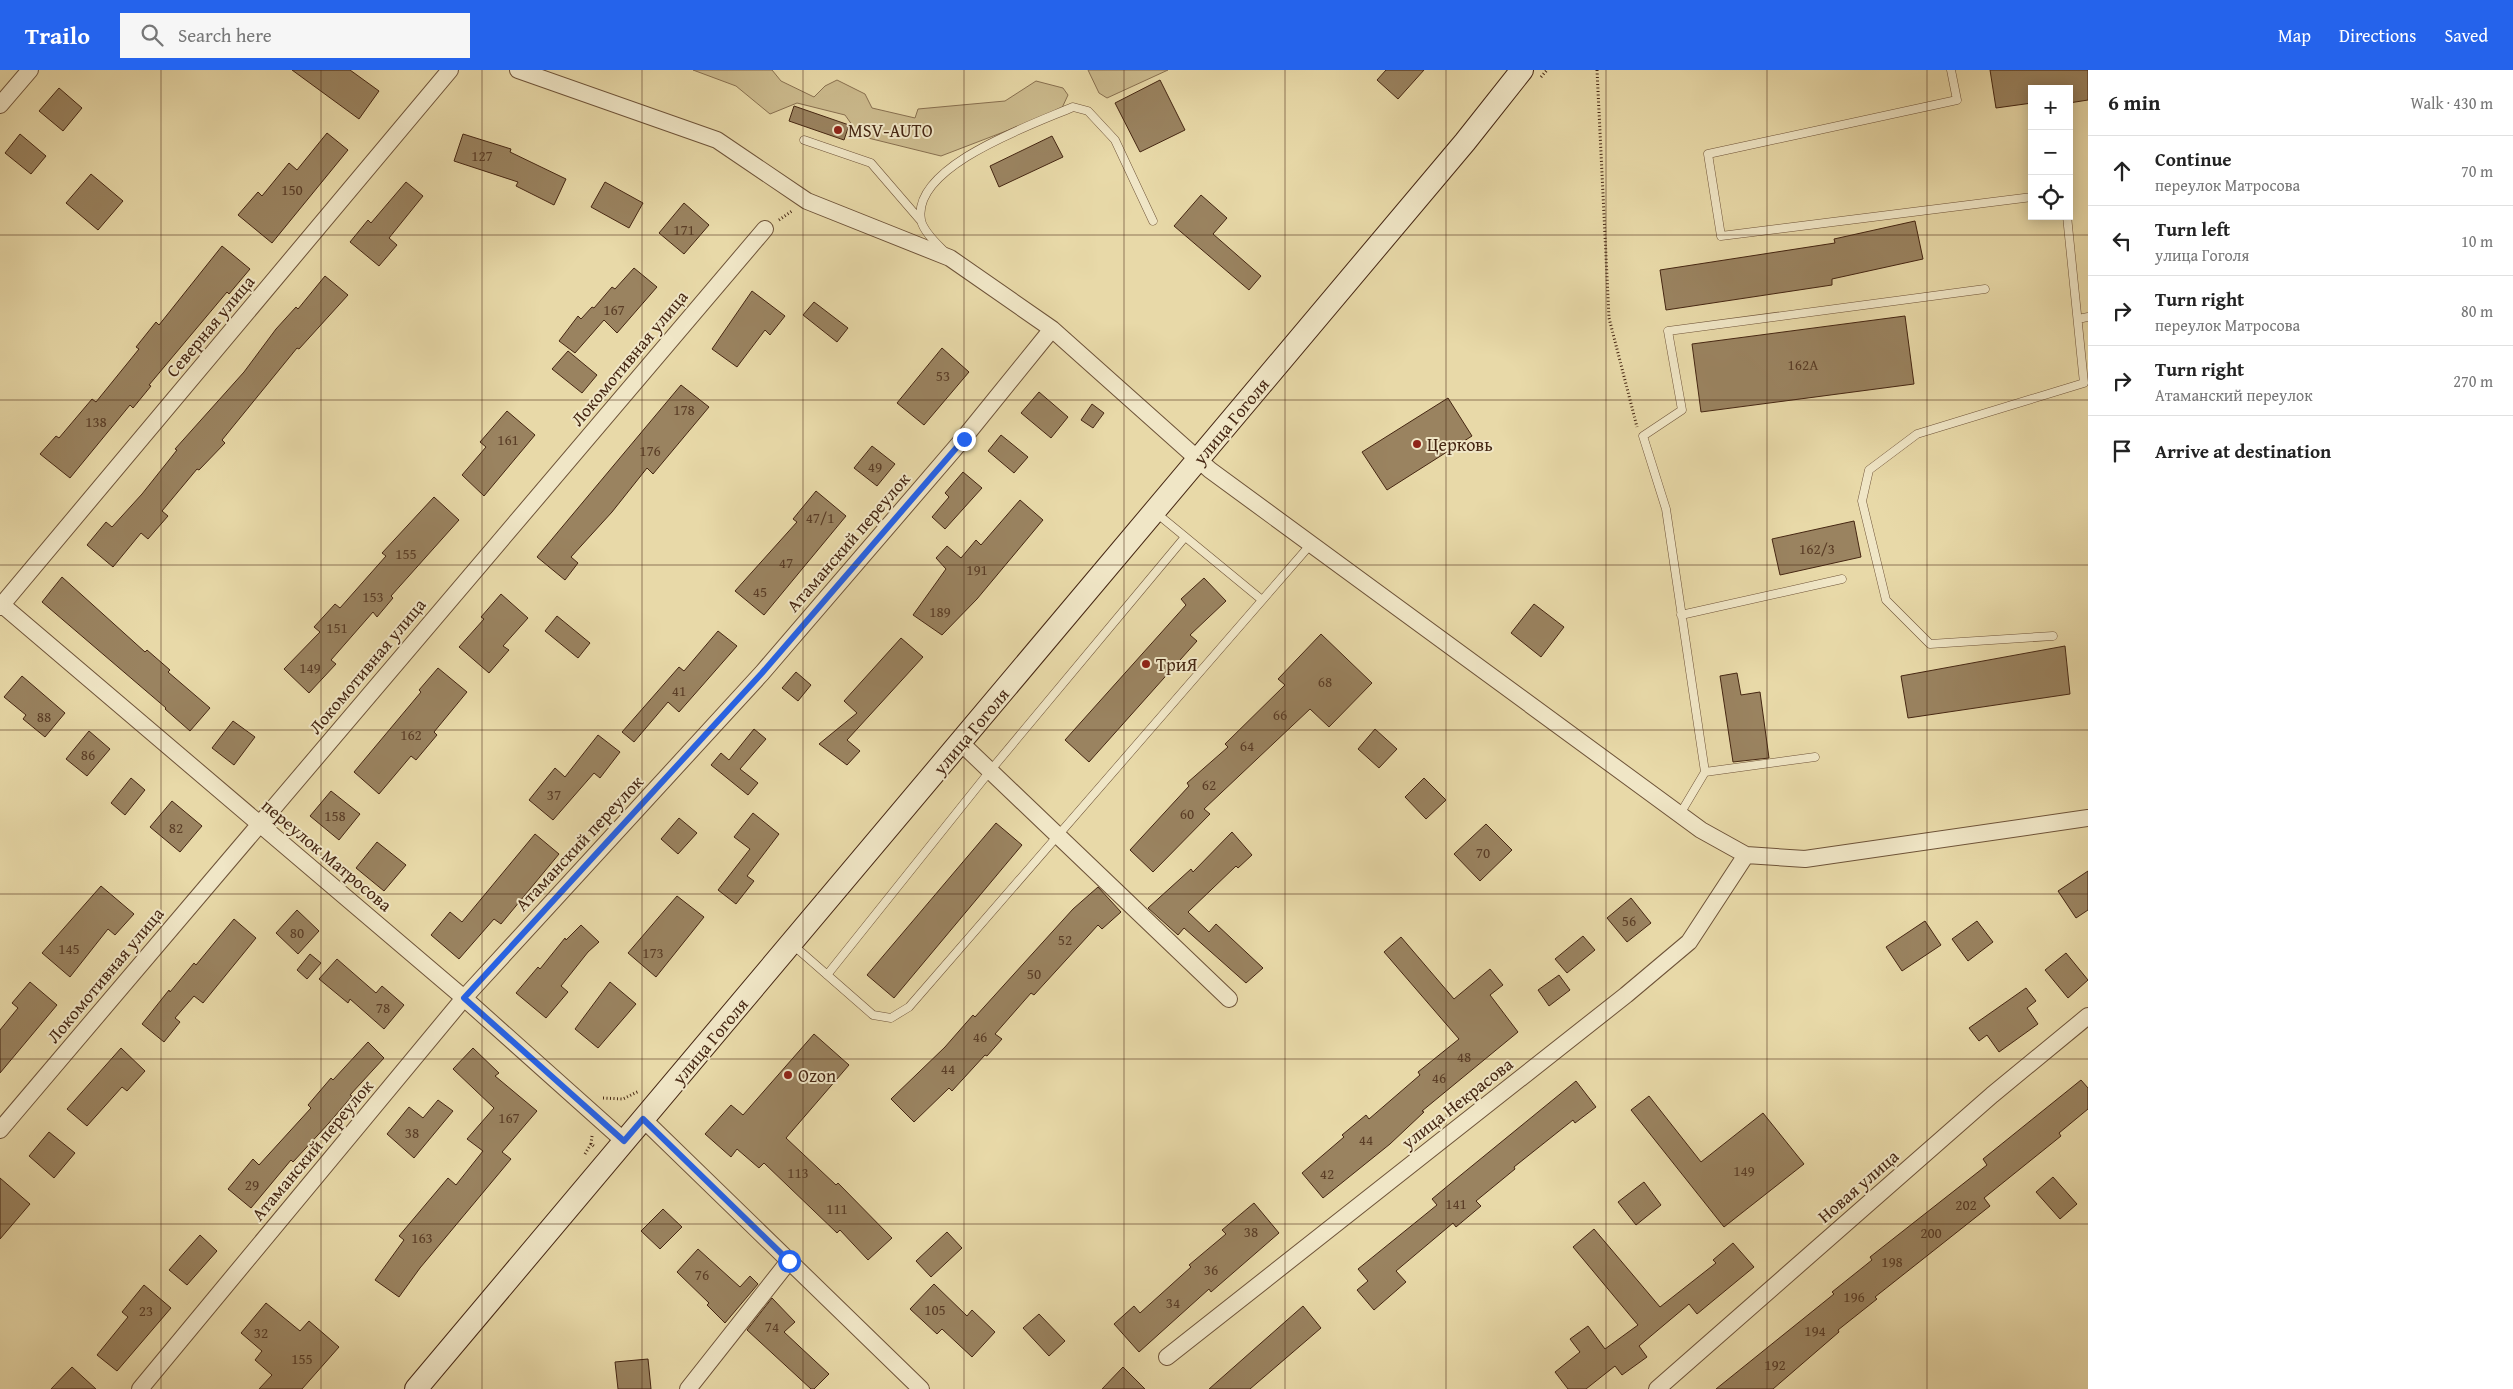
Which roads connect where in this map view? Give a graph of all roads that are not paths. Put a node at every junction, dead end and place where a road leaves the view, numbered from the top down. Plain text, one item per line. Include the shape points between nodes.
1 (30, 70) edge
2 (450, 70) edge
3 (518, 70) edge
4 (1522, 70) edge
5 (1951, 70) edge
6 (0, 105) edge
7 (804, 140) dead end
8 (2028, 197) edge
9 (2067, 220) edge
10 (921, 221) junction
11 (1153, 221) dead end
12 (765, 229) road end
13 (950, 258) junction
14 (1985, 290) dead end
15 (2088, 317) edge
16 (2078, 319) junction
17 (1052, 329) junction
18 (1198, 460) junction
19 (1154, 512) junction
20 (1185, 537) junction
21 (1311, 544) junction
22 (1842, 579) dead end
23 (1262, 600) junction
24 (1, 605) edge
25 (1682, 615) junction
26 (2053, 636) dead end
27 (961, 744) junction
28 (1815, 757) dead end
29 (990, 771) junction
30 (1705, 772) junction
31 (1680, 814) junction
32 (2088, 818) edge
33 (259, 824) junction
34 (1057, 835) junction
35 (1746, 855) junction
36 (792, 944) junction
37 (827, 975) junction
38 (464, 998) junction
39 (1230, 1000) dead end
40 (2088, 1016) edge
41 (643, 1119) junction
42 (0, 1130) edge
43 (624, 1141) junction
44 (789, 1261) junction
45 (1167, 1357) dead end
46 (140, 1389) edge
47 (416, 1389) edge
48 (688, 1389) edge
49 (921, 1389) edge
50 (1657, 1389) edge

1 - 6 street
2 - 24 street, Северная улица
3 - 13 street via 717,140 807,201
4 - 18 main road, улица Гоголя
5 - 8 lane via 1957,100 1708,154 1721,236
7 - 10 lane via 871,163
9 - 16 lane
10 - 11 lane via 927,189 940,174 981,148 1073,107 1088,111 1115,140
10 - 13 lane
12 - 33 street, Локомотивная улица
13 - 17 street
14 - 25 lane via 1668,331 1682,410 1643,436 1666,509
15 - 16 lane
16 - 26 lane via 2084,383 1917,434 1869,470 1862,501 1886,600 1930,644
17 - 18 street
17 - 38 street, Атаманский переулок via 964,439 762,673
18 - 19 main road, улица Гоголя
18 - 21 street
19 - 20 lane
19 - 27 main road, улица Гоголя
20 - 23 lane
20 - 29 lane
21 - 23 lane
21 - 31 street
22 - 25 lane
23 - 34 lane
24 - 33 street, переулок Матросова
25 - 30 lane
27 - 29 street
27 - 36 main road, улица Гоголя
28 - 30 lane
29 - 34 street
29 - 37 lane
30 - 31 lane
31 - 35 street via 1701,830
32 - 35 street via 1805,859
33 - 38 street, переулок Матросова
33 - 42 street, Локомотивная улица
34 - 37 lane via 903,1011 891,1018 873,1015
34 - 39 street
35 - 45 street, улица Некрасова via 1689,942
36 - 37 lane
36 - 41 main road, улица Гоголя
38 - 43 street, переулок Матросова
38 - 46 street, Атаманский переулок
40 - 50 street, Новая улица via 1992,1095
41 - 43 main road, улица Гоголя
41 - 44 street
43 - 47 main road, улица Гоголя
44 - 48 street
44 - 49 street

